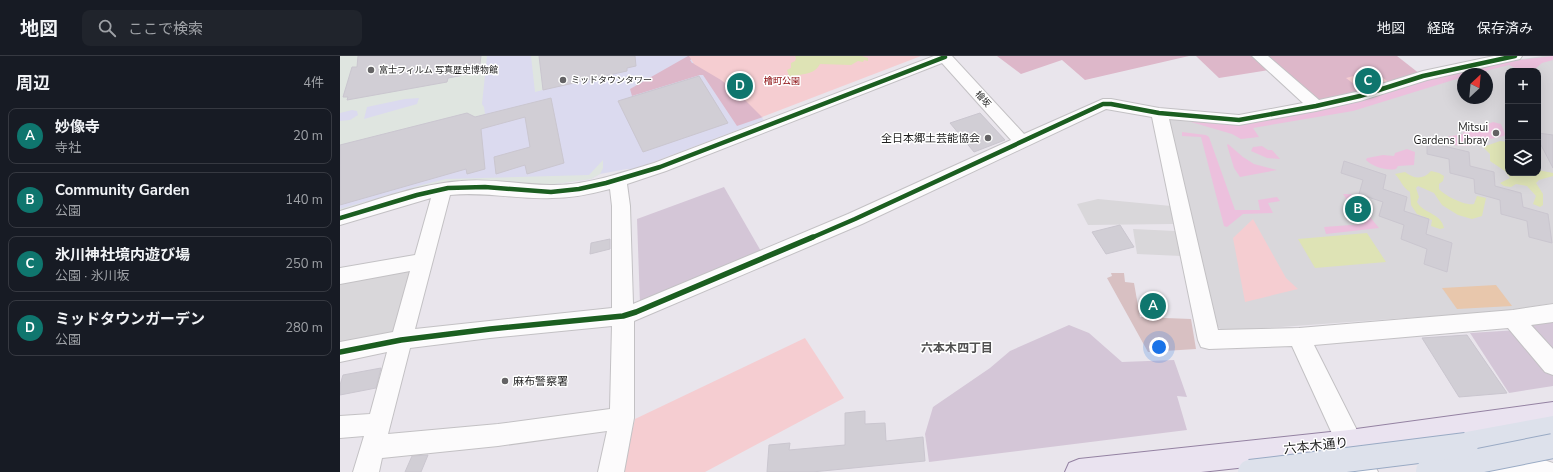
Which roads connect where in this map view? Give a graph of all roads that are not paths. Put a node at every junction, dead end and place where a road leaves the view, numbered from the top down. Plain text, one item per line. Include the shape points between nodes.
1 (1259, 56) edge
2 (1515, 56) edge
3 (945, 57) edge
4 (1483, 58) edge
5 (1316, 106) junction
6 (1159, 113) junction
7 (1021, 141) junction
8 (618, 180) junction
9 (442, 190) junction
10 (340, 218) edge
11 (423, 261) junction
12 (340, 276) edge
13 (1553, 313) edge
14 (624, 316) junction
15 (1513, 319) junction
16 (1299, 337) junction
17 (401, 340) junction
18 (340, 352) edge
19 (1553, 365) edge
20 (1553, 414) edge
21 (622, 418) junction
22 (378, 424) junction
23 (340, 427) edge
24 (1553, 428) edge
25 (1553, 439) edge
26 (1349, 443) junction
27 (1466, 445) junction
28 (1553, 446) edge
29 (372, 447) junction
30 (1553, 457) edge
31 (366, 472) edge
32 (611, 472) edge
33 (1079, 472) edge
34 (1250, 472) edge
35 (1365, 472) edge
36 (1424, 472) edge
37 (1544, 472) edge

1 - 5 street
2 - 4 street
3 - 7 street, 檜坂
3 - 8 street
4 - 5 street via 1360,96
5 - 6 street via 1239,120
6 - 7 street via 1103,104
6 - 16 street via 1208,338 1212,340
7 - 14 street via 855,219
8 - 9 street via 553,192 463,187
8 - 14 street
9 - 10 street
9 - 11 street
11 - 12 street
11 - 17 street
13 - 15 street
14 - 17 street
14 - 21 street
15 - 16 street
15 - 19 street
16 - 26 street
17 - 18 street
17 - 22 street
20 - 26 main road, 六本木通り
21 - 29 street via 498,435
21 - 32 street
22 - 23 street
22 - 29 street
24 - 27 highway
25 - 27 highway
26 - 33 main road, 六本木通り
26 - 35 street
26 - 37 street via 1357,453 1375,464 1387,466 1457,456
27 - 34 highway, bridge
28 - 36 highway, bridge
29 - 31 street
30 - 36 highway, bridge

